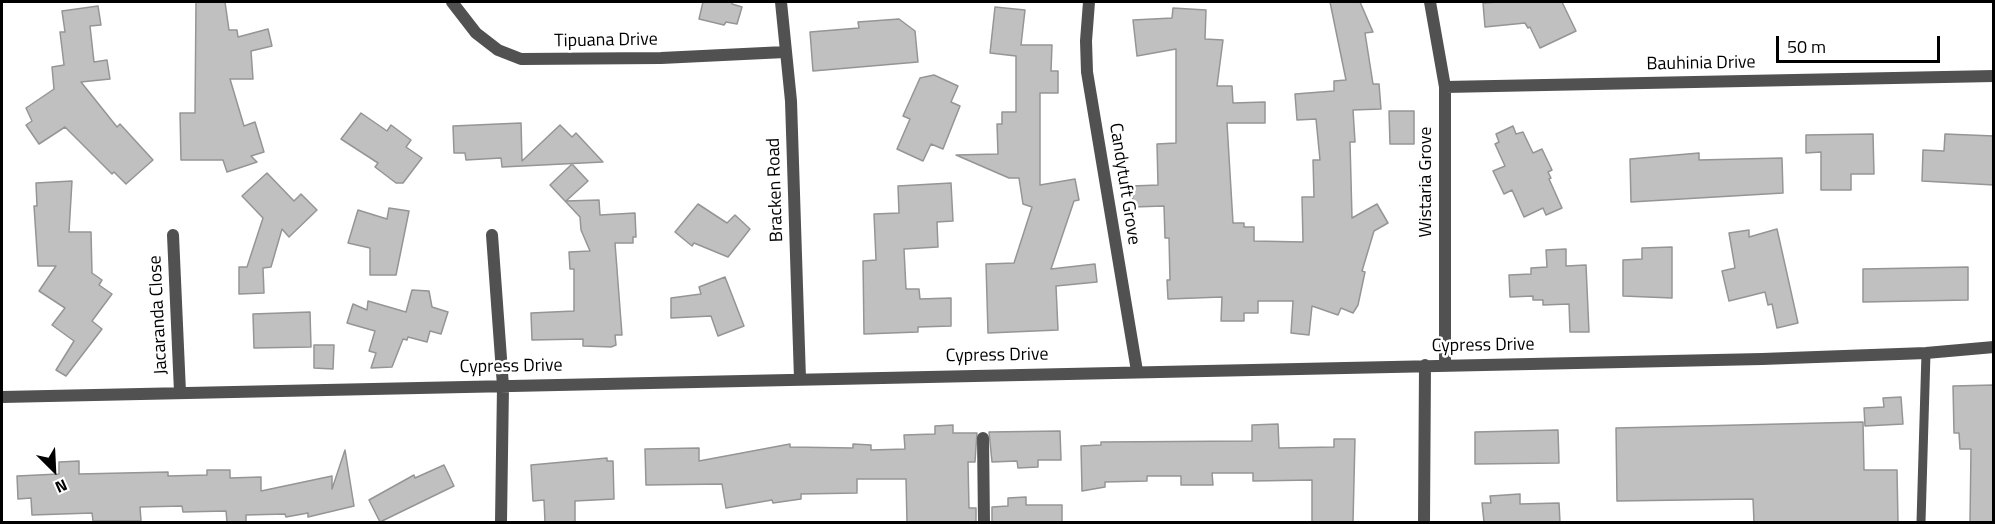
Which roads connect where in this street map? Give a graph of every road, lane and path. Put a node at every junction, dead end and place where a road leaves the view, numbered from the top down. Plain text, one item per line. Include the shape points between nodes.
1 (452, 2) edge
2 (781, 2) edge
3 (1089, 2) edge
4 (1430, 2) edge
5 (784, 52) junction
6 (1994, 76) edge
7 (1445, 87) junction
8 (173, 235) dead end
9 (492, 235) dead end
10 (1994, 346) edge
11 (1926, 354) junction
12 (1445, 364) junction
13 (1425, 365) junction
14 (1137, 371) junction
15 (800, 379) junction
16 (503, 386) junction
17 (180, 392) junction
18 (2, 397) edge
19 (983, 438) dead end
20 (501, 522) edge
21 (984, 522) edge
22 (1424, 522) edge
23 (1921, 522) edge

1 - 5 street, Tipuana Drive via 476,33 498,50 521,59
2 - 5 street, Bracken Road
3 - 14 street, Candytuft Grove via 1088,72
4 - 7 street, Wistaria Grove
5 - 15 street, Bracken Road via 791,101
6 - 7 street, Bauhinia Drive
7 - 12 street, Wistaria Grove
8 - 17 street, Jacaranda Close
9 - 16 street
10 - 11 street, Cypress Drive
11 - 12 street, Cypress Drive
11 - 23 lane
12 - 13 street, Cypress Drive
13 - 14 street, Cypress Drive
13 - 22 street
14 - 15 street, Cypress Drive
15 - 16 street, Cypress Drive
16 - 17 street, Cypress Drive
16 - 20 street
17 - 18 street, Cypress Drive
19 - 21 street

